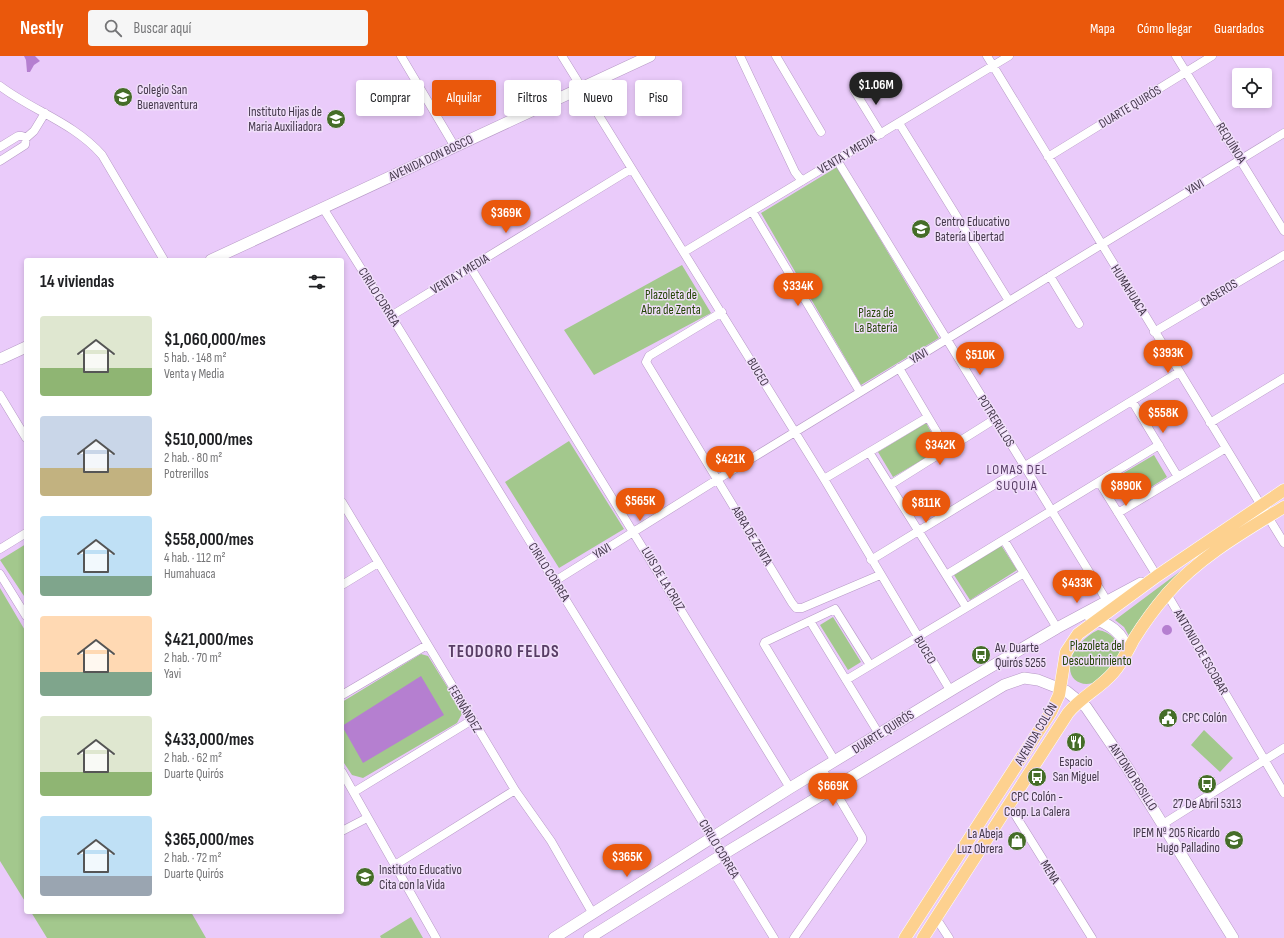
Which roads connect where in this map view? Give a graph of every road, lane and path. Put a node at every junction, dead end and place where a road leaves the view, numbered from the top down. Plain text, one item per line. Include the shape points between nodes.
1 (401, 56) edge
2 (562, 56) edge
3 (650, 56) edge
4 (740, 56) edge
5 (776, 56) edge
6 (987, 56) edge
7 (1009, 56) edge
8 (1176, 56) edge
9 (1212, 56) edge
10 (993, 66) junction
11 (1186, 72) junction
12 (577, 80) edge
13 (599, 80) edge
14 (0, 86) edge
15 (854, 90) dead end
16 (569, 94) edge
17 (45, 113) junction
18 (599, 116) edge
19 (899, 123) junction
20 (821, 132) dead end
21 (1284, 133) edge
22 (881, 134) junction
23 (26, 138) junction
24 (0, 147) edge
25 (455, 147) junction
26 (1048, 157) junction
27 (1241, 159) junction
28 (837, 160) junction
29 (0, 161) edge
30 (631, 169) junction
31 (802, 181) junction
32 (323, 208) junction
33 (752, 211) junction
34 (1284, 231) edge
35 (1101, 245) junction
36 (684, 252) junction
37 (1284, 255) edge
38 (163, 258) edge
39 (215, 258) edge
40 (471, 268) junction
41 (1050, 276) junction
42 (1009, 301) junction
43 (722, 312) junction
44 (391, 316) junction
45 (1079, 324) dead end
46 (1154, 332) junction
47 (946, 340) junction
48 (24, 348) edge
49 (0, 359) edge
50 (899, 368) junction
51 (1179, 372) junction
52 (1284, 378) edge
53 (860, 392) junction
54 (0, 394) edge
55 (1132, 400) junction
56 (928, 418) junction
57 (995, 419) junction
58 (1210, 423) junction
59 (794, 432) junction
60 (24, 435) edge
61 (1159, 446) junction
62 (1226, 448) junction
63 (947, 449) junction
64 (869, 452) junction
65 (1024, 466) junction
66 (1178, 477) junction
67 (718, 479) junction
68 (824, 479) junction
69 (1099, 482) junction
70 (890, 485) junction
71 (1284, 490) edge
72 (344, 505) edge
73 (1260, 505) junction
74 (1284, 507) edge
75 (1051, 511) junction
76 (1118, 513) junction
77 (1268, 517) junction
78 (634, 531) junction
79 (918, 531) junction
80 (24, 534) edge
81 (1004, 540) junction
82 (1284, 543) edge
83 (0, 549) edge
84 (871, 560) junction
85 (378, 564) junction
86 (1024, 573) junction
87 (0, 574) edge
88 (880, 575) junction
89 (946, 575) junction
90 (1157, 576) junction
91 (555, 581) junction
92 (344, 584) edge
93 (1167, 594) junction
94 (1107, 601) junction
95 (966, 608) junction
96 (24, 613) edge
97 (1082, 615) junction
98 (1096, 619) junction
99 (810, 621) junction
100 (1057, 628) junction
101 (917, 637) junction
102 (426, 645) junction
103 (1126, 653) junction
104 (870, 665) junction
105 (846, 680) junction
106 (1060, 689) junction
107 (950, 690) junction
108 (344, 694) edge
109 (1080, 700) junction
110 (472, 720) junction
111 (879, 734) junction
112 (1284, 748) edge
113 (1265, 760) junction
114 (835, 761) junction
115 (822, 769) junction
116 (344, 775) edge
117 (790, 788) junction
118 (834, 789) junction
119 (515, 790) junction
120 (354, 792) junction
121 (1284, 793) edge
122 (1009, 805) junction
123 (367, 818) junction
124 (1163, 824) junction
125 (344, 830) edge
126 (712, 838) junction
127 (722, 855) junction
128 (395, 864) junction
129 (593, 914) junction
130 (936, 918) junction
131 (436, 938) edge
132 (554, 938) edge
133 (589, 938) edge
134 (774, 938) edge
135 (794, 938) edge
136 (905, 938) edge
137 (924, 938) edge
138 (949, 938) edge
139 (1092, 938) edge
140 (1233, 938) edge

1 - 25 street
2 - 12 street, BUCEO
3 - 13 main road, AVENIDA DON BOSCO
4 - 31 street via 795,172
5 - 20 street
6 - 10 street, HUMAHUACA
7 - 10 street, VENTA Y MEDIA
8 - 11 street, REQUÍNOA
9 - 11 street, DUARTE QUIRÓS
10 - 19 street, VENTA Y MEDIA
10 - 26 street, HUMAHUACA
11 - 26 street, DUARTE QUIRÓS
11 - 27 street, REQUÍNOA
14 - 17 street
15 - 22 street
16 - 25 main road, AVENIDA DON BOSCO
17 - 23 street via 34,131
17 - 38 street via 77,131 102,155
18 - 30 street, BUCEO
19 - 22 street, VENTA Y MEDIA
19 - 42 street
21 - 27 street, YAVI
22 - 28 street, VENTA Y MEDIA
23 - 24 street via 18,136
23 - 29 street via 25,145
25 - 32 main road, AVENIDA DON BOSCO
26 - 35 street, HUMAHUACA
27 - 34 street, REQUÍNOA
27 - 35 street, YAVI
28 - 31 street, VENTA Y MEDIA
28 - 47 street, POTRERILLOS
30 - 36 street, BUCEO
30 - 40 street, VENTA Y MEDIA
31 - 33 street, VENTA Y MEDIA
32 - 39 main road, AVENIDA DON BOSCO
32 - 44 street, CIRILO CORREA
33 - 36 street, VENTA Y MEDIA
33 - 53 street
35 - 41 street, YAVI
35 - 46 street, HUMAHUACA
36 - 43 street, BUCEO
37 - 46 street, CASEROS
40 - 44 street, VENTA Y MEDIA
40 - 78 street, LUIS DE LA CRUZ
41 - 42 street, YAVI
41 - 45 street
42 - 47 street, YAVI
43 - 59 street, BUCEO
43 - 67 street, ABRA DE ZENTA via 649,356 646,362
44 - 91 street, CIRILO CORREA
46 - 51 street, HUMAHUACA
47 - 50 street, YAVI
47 - 57 street, POTRERILLOS
48 - 49 main road
50 - 53 street, YAVI
50 - 56 street
51 - 55 street
51 - 58 street, HUMAHUACA
52 - 58 street
53 - 59 street, YAVI
54 - 60 street
55 - 61 street
55 - 65 street
56 - 63 street
56 - 64 street
57 - 63 street
57 - 65 street, POTRERILLOS
58 - 62 street, HUMAHUACA
59 - 67 street, YAVI
59 - 68 street, BUCEO
61 - 66 street
61 - 69 street
62 - 66 street
62 - 73 street, HUMAHUACA
63 - 70 street
64 - 68 street
64 - 70 street
65 - 75 street, POTRERILLOS
65 - 79 street
66 - 76 street
67 - 78 street, YAVI
67 - 88 street, ABRA DE ZENTA via 796,608 802,608
68 - 84 street, BUCEO
69 - 75 street
69 - 76 street
70 - 79 street
71 - 73 main road, AVENIDA COLÓN
72 - 85 street, FERNÁNDEZ
73 - 77 street, HUMAHUACA
73 - 90 main road, AVENIDA COLÓN
74 - 77 main road, AVENIDA COLÓN
75 - 81 street
75 - 94 street, POTRERILLOS
76 - 90 street
77 - 82 street, HUMAHUACA
77 - 93 main road, AVENIDA COLÓN via 1198,564
78 - 91 street, YAVI
78 - 117 street, LUIS DE LA CRUZ
79 - 84 street
79 - 89 street
80 - 83 street
81 - 86 street
81 - 89 street
84 - 88 street, BUCEO
85 - 92 street
85 - 102 street, FERNÁNDEZ
86 - 95 street
86 - 100 street
87 - 96 street
88 - 101 street, BUCEO
89 - 95 street
90 - 94 main road, DUARTE QUIRÓS
90 - 98 main road, AVENIDA COLÓN
91 - 126 street, CIRILO CORREA
93 - 103 main road, AVENIDA COLÓN
93 - 113 street, ANTONIO DE ESCOBAR
94 - 97 main road, DUARTE QUIRÓS
94 - 98 street
95 - 101 street
97 - 98 main road
97 - 100 main road, DUARTE QUIRÓS
98 - 103 main road via 1118,632 1125,644
98 - 106 main road, AVENIDA COLÓN via 1078,634 1070,645 1063,664
99 - 104 street via 836,610
99 - 105 street
99 - 114 street via 764,644
100 - 107 main road, DUARTE QUIRÓS
101 - 104 street
101 - 107 street, BUCEO
102 - 108 street
102 - 110 street, FERNÁNDEZ
103 - 109 main road, AVENIDA COLÓN via 1108,679
104 - 105 street
105 - 111 street
106 - 109 main road, DUARTE QUIRÓS
106 - 118 main road, DUARTE QUIRÓS via 1031,678 1010,682
106 - 136 main road, AVENIDA COLÓN via 1051,712
107 - 111 main road, DUARTE QUIRÓS
109 - 122 main road, AVENIDA COLÓN via 1068,713
109 - 124 main road, ANTONIO ROSILLO
110 - 119 street, FERNÁNDEZ
110 - 120 street
111 - 114 main road, DUARTE QUIRÓS
112 - 113 street
113 - 121 street, ANTONIO DE ESCOBAR
113 - 124 street
114 - 115 main road, DUARTE QUIRÓS
115 - 117 main road, DUARTE QUIRÓS
115 - 118 street
116 - 120 street
117 - 126 main road, DUARTE QUIRÓS
118 - 127 main road, DUARTE QUIRÓS
118 - 135 street via 862,840
119 - 128 street
119 - 129 street, FERNÁNDEZ via 552,841
120 - 123 street
122 - 130 main road, AVENIDA COLÓN
122 - 139 street, MENA
123 - 125 street
123 - 128 street
124 - 140 main road, ANTONIO ROSILLO
126 - 127 street, CIRILO CORREA
126 - 129 main road, DUARTE QUIRÓS
127 - 133 main road, DUARTE QUIRÓS
127 - 134 street, CIRILO CORREA
128 - 131 street
129 - 132 main road, DUARTE QUIRÓS
130 - 137 main road, AVENIDA COLÓN
130 - 138 street

